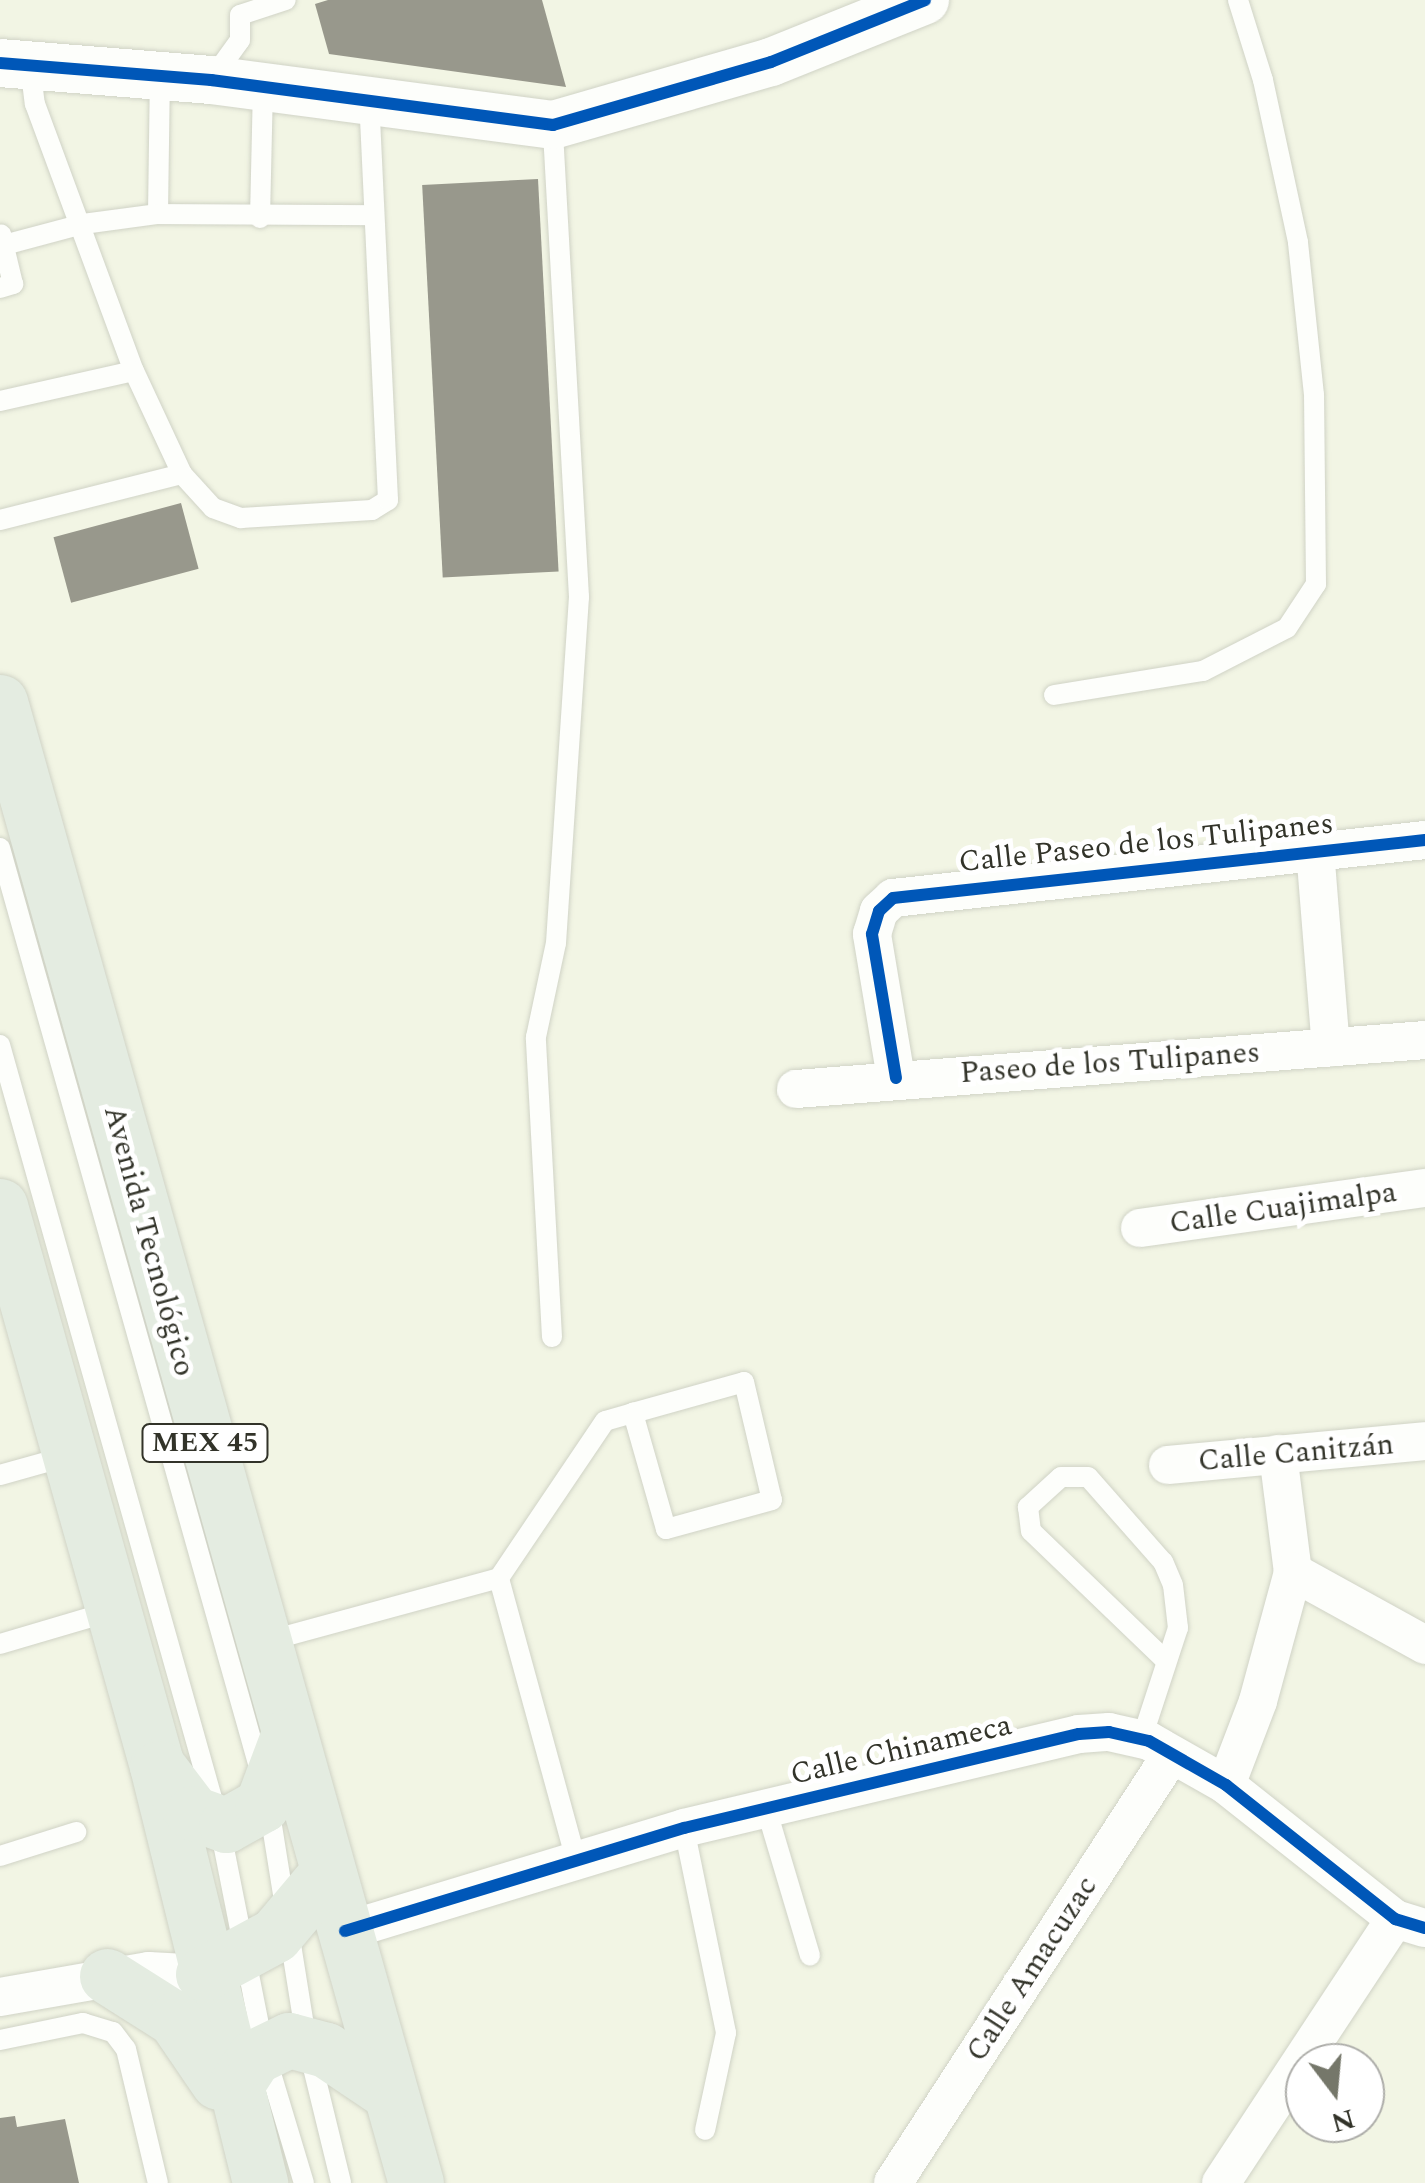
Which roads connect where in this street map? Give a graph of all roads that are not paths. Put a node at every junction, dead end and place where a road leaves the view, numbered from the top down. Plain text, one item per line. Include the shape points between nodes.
1 (286, 0) edge
2 (925, 0) edge
3 (1238, 0) edge
4 (238, 8) edge
5 (15, 64) edge
6 (160, 74) junction
7 (211, 80) junction
8 (263, 86) junction
9 (369, 100) junction
10 (552, 124) junction
11 (158, 214) junction
12 (374, 215) junction
13 (260, 218) junction
14 (83, 224) junction
15 (2, 238) edge
16 (0, 288) edge
17 (134, 370) junction
18 (0, 402) edge
19 (182, 474) junction
20 (0, 520) edge
21 (1054, 695) dead end
22 (0, 702) edge
23 (1425, 840) edge
24 (0, 848) edge
25 (1314, 850) junction
26 (1425, 1040) edge
27 (0, 1045) edge
28 (1331, 1047) junction
29 (896, 1078) junction
30 (796, 1090) dead end
31 (1425, 1188) edge
32 (0, 1206) edge
33 (1140, 1228) dead end
34 (9, 1271) edge
35 (552, 1337) dead end
36 (633, 1413) junction
37 (1425, 1441) edge
38 (1278, 1454) junction
39 (70, 1456) junction
40 (1168, 1465) dead end
41 (0, 1474) edge
42 (1293, 1572) junction
43 (499, 1578) junction
44 (114, 1611) junction
45 (262, 1643) junction
46 (0, 1644) edge
47 (1425, 1644) edge
48 (1166, 1662) junction
49 (288, 1736) junction
50 (1156, 1747) junction
51 (157, 1766) junction
52 (1226, 1785) junction
53 (267, 1796) junction
54 (766, 1808) junction
55 (219, 1823) junction
56 (684, 1828) junction
57 (76, 1832) dead end
58 (0, 1856) edge
59 (576, 1860) junction
60 (328, 1872) junction
61 (1410, 1924) edge
62 (345, 1931) junction
63 (254, 1953) junction
64 (810, 1956) dead end
65 (107, 1976) junction
66 (0, 1998) edge
67 (0, 2040) edge
68 (262, 2077) junction
69 (390, 2093) junction
70 (704, 2130) dead end
71 (158, 2183) edge
72 (260, 2183) edge
73 (304, 2183) edge
74 (342, 2183) edge
75 (416, 2183) edge
76 (893, 2183) edge
77 (1220, 2183) edge

1 - 4 lane
2 - 10 street via 771,62
3 - 21 lane via 1263,80 1298,242 1314,395 1316,584 1288,628 1203,672
4 - 7 lane via 240,40
5 - 6 street
5 - 14 lane
6 - 7 street
6 - 11 lane
7 - 8 street
8 - 9 street
8 - 13 lane
9 - 10 street
9 - 12 lane
10 - 35 lane via 579,597 556,943 536,1037
11 - 13 lane
11 - 14 lane
12 - 13 lane
12 - 19 lane via 388,500 372,510 241,518 213,508
14 - 15 lane
14 - 17 lane
15 - 16 lane via 13,284
17 - 18 lane
17 - 19 lane
19 - 20 lane
22 - 45 main road, Avenida Tecnológico / MEX 45
23 - 25 street, Calle Paseo de los Tulipanes
24 - 53 lane
25 - 28 street
25 - 29 street, Calle Paseo de los Tulipanes via 904,893 879,911 872,934
26 - 28 street, Paseo de los Tulipanes
27 - 55 lane
28 - 29 street, Paseo de los Tulipanes
29 - 30 street, Paseo de los Tulipanes
31 - 33 street, Calle Cuajimalpa
32 - 34 main road
34 - 39 main road
36 - 36 lane via 744,1382 772,1500 666,1529
36 - 43 lane via 605,1421
37 - 38 street, Calle Canitzán
38 - 40 street, Calle Canitzán
38 - 42 street
39 - 41 lane
39 - 44 main road
42 - 47 street
42 - 52 street via 1258,1701
43 - 45 lane
43 - 59 lane
44 - 46 lane
44 - 51 main road
45 - 49 main road, Avenida Tecnológico / MEX 45
48 - 48 lane via 1178,1628 1163,1562 1088,1477 1066,1474 1028,1506 1031,1532
48 - 50 lane
49 - 53 main road
49 - 60 main road, Avenida Tecnológico / MEX 45
50 - 52 street, Calle Chinameca
50 - 54 street, Calle Chinameca via 1080,1734
50 - 76 street, Calle Amacuzac
51 - 55 main road via 193,1813
51 - 63 main road
52 - 61 street, Calle Chinameca
53 - 55 main road via 246,1818
53 - 63 lane
54 - 56 street, Calle Chinameca
54 - 64 lane
55 - 63 lane
56 - 59 street, Calle Chinameca
56 - 70 lane via 726,2032
57 - 58 lane
59 - 62 street, Calle Chinameca
60 - 62 main road, Avenida Tecnológico / MEX 45
60 - 63 main road
61 - 77 street
62 - 63 main road
62 - 69 main road, Avenida Tecnológico / MEX 45
63 - 65 street
63 - 68 main road
63 - 68 lane
65 - 66 street
65 - 68 main road
67 - 71 lane via 83,2023 113,2032 126,2050
68 - 69 main road
68 - 72 main road
68 - 73 lane
68 - 74 lane
69 - 75 main road, Avenida Tecnológico / MEX 45

